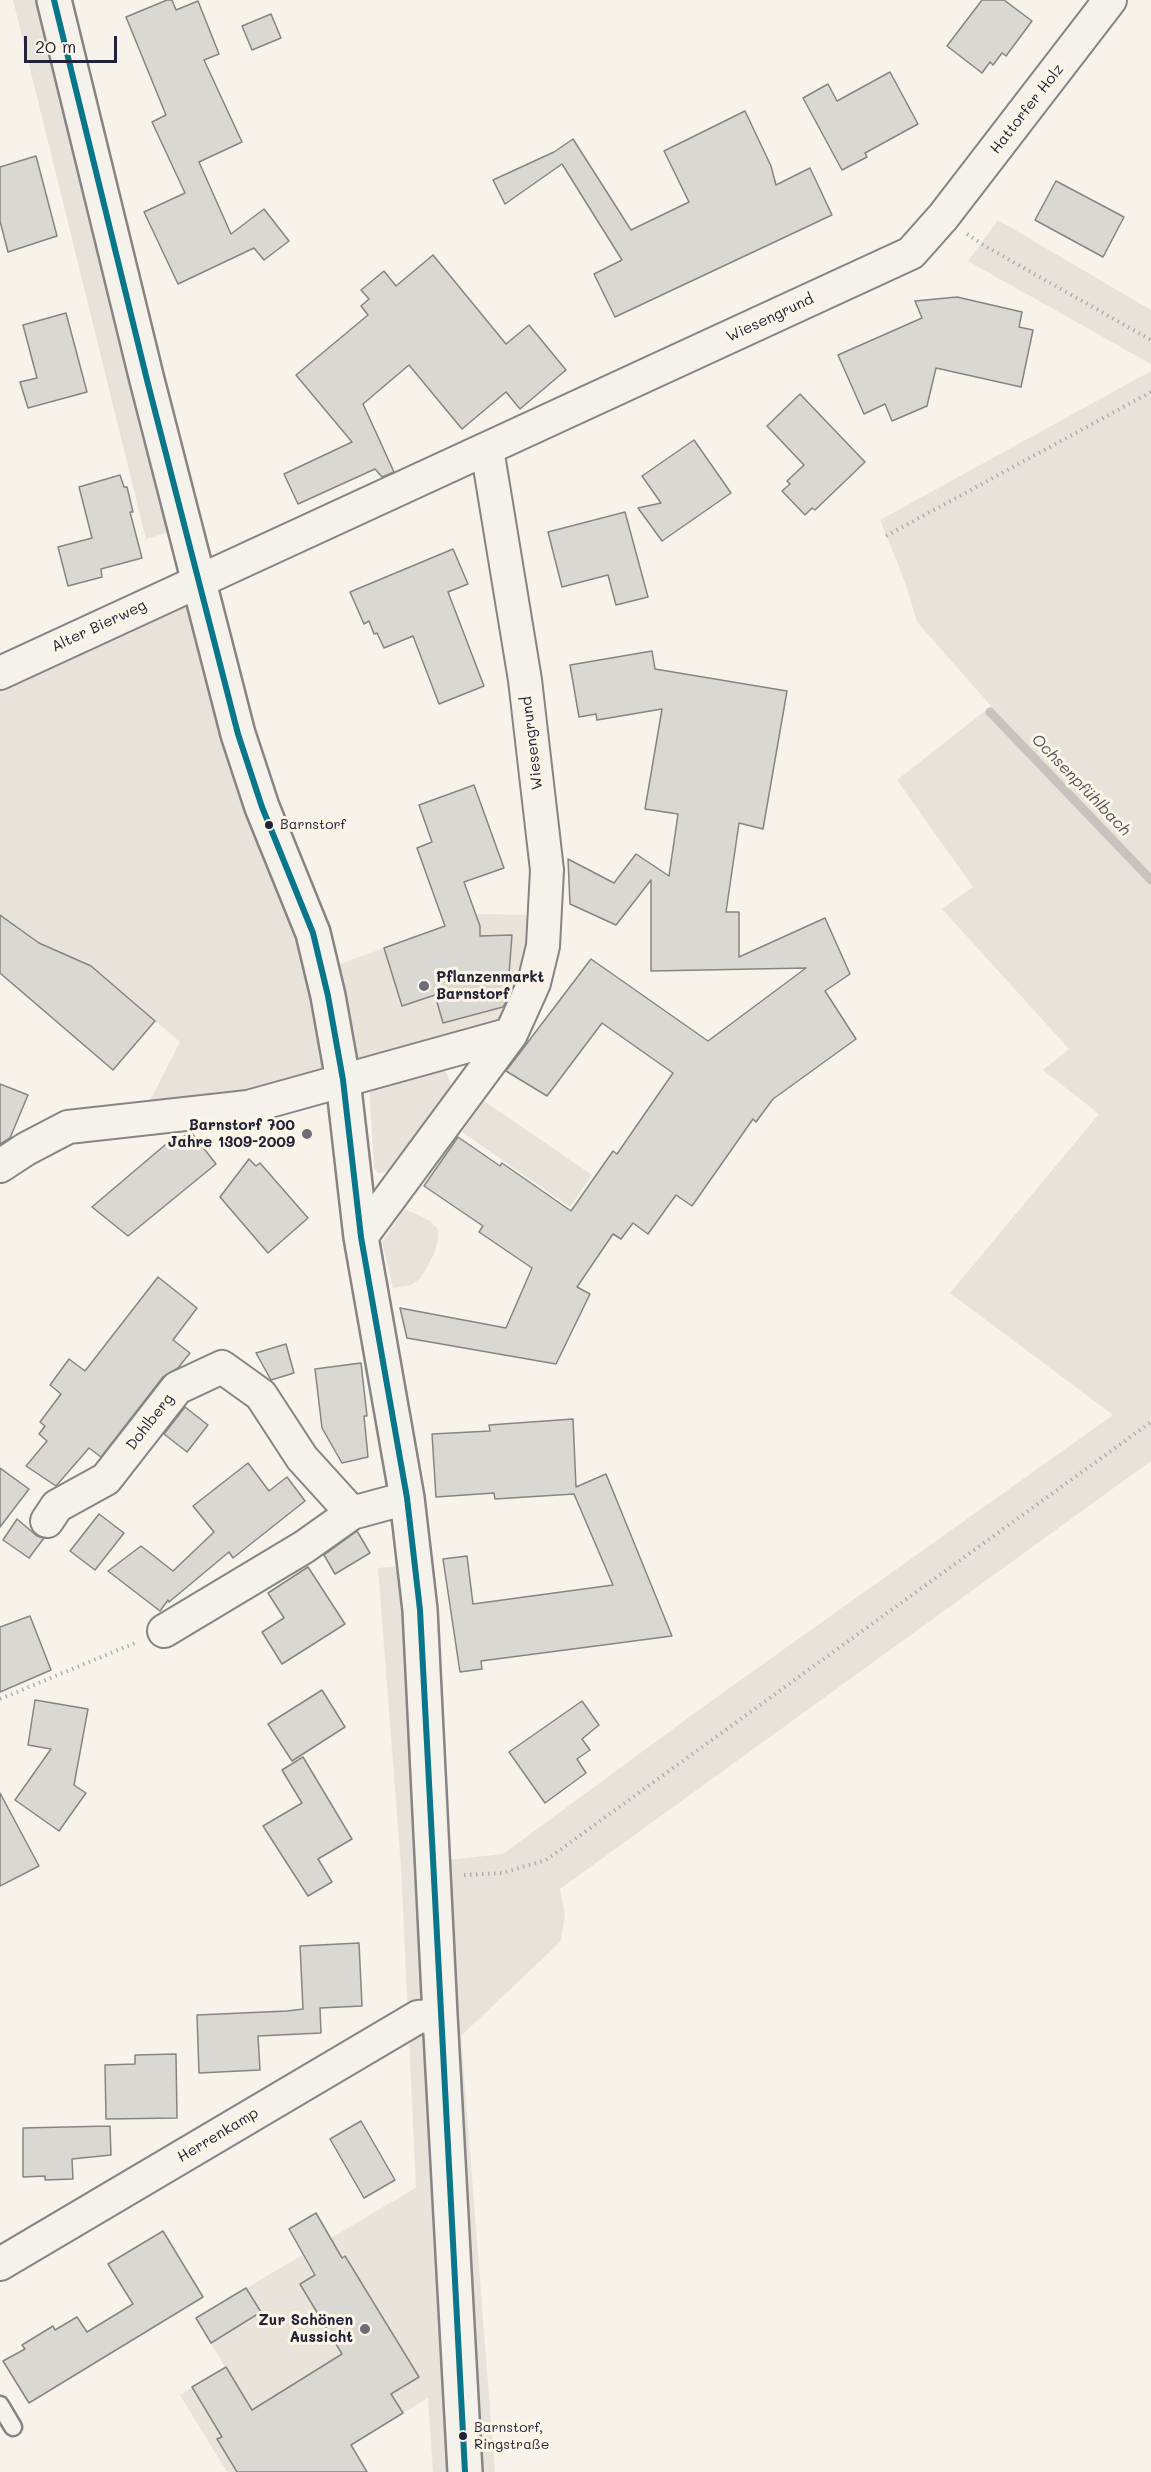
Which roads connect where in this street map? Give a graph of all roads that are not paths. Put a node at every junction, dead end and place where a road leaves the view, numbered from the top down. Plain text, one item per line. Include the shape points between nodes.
1 (54, 0) edge
2 (1110, 0) edge
3 (943, 217) joint
4 (487, 449) junction
5 (198, 580) junction
6 (0, 673) edge
7 (511, 1034) junction
8 (343, 1080) junction
9 (0, 1166) edge
10 (361, 1237) junction
11 (408, 1498) junction
12 (352, 1513) junction
13 (46, 1521) dead end
14 (164, 1631) road end
15 (440, 2015) junction
16 (0, 2264) edge
17 (0, 2405) edge
18 (13, 2427) dead end
19 (465, 2472) edge

1 - 5 street
2 - 3 street, Hattorfer Holz
3 - 4 street, Wiesengrund via 911,253
4 - 5 street, Wiesengrund
4 - 7 street, Wiesengrund via 525,680 547,870 543,946 534,983
5 - 6 street, Alter Bierweg
5 - 8 street via 238,734 262,807 313,933
7 - 8 street
7 - 10 street, Wiesengrund
8 - 9 street via 248,1107 68,1127
8 - 10 street
10 - 11 street
11 - 12 street
11 - 15 street via 420,1610
12 - 13 street, Dohlberg via 302,1458 261,1395 222,1367 177,1388 106,1479 57,1506
12 - 14 street via 304,1547
15 - 16 street, Herrenkamp via 418,2017
15 - 19 street
17 - 18 lane

